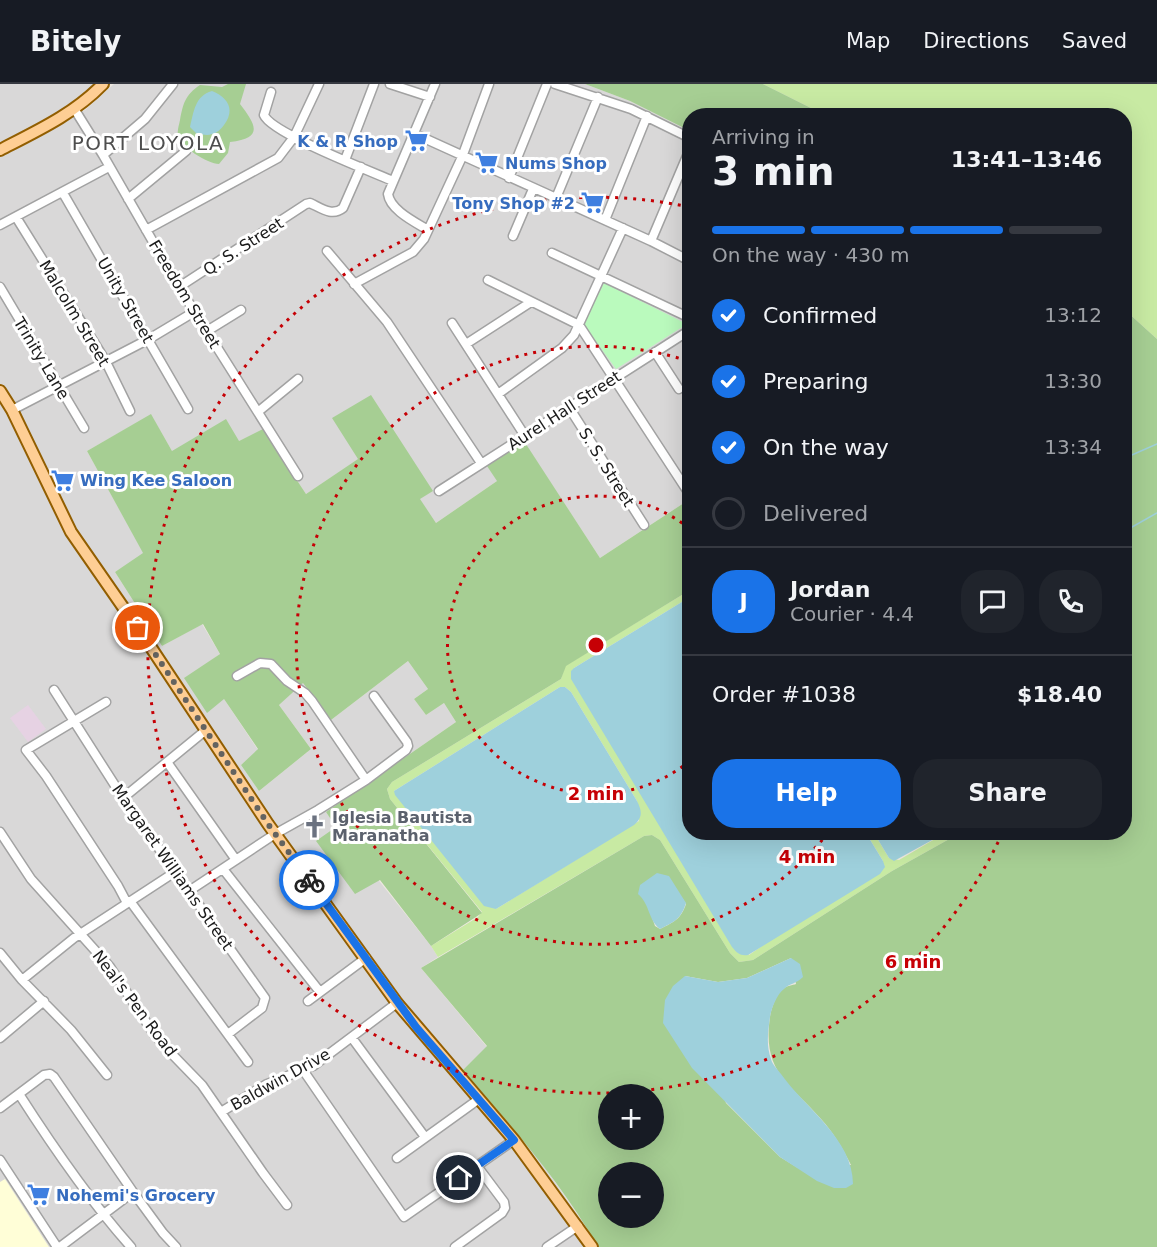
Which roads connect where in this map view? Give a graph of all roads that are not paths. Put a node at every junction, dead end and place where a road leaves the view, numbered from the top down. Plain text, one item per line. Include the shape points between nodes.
1 (103, 84) edge
2 (173, 84) edge
3 (319, 84) edge
4 (374, 84) edge
5 (390, 84) edge
6 (435, 84) edge
7 (489, 84) edge
8 (547, 84) edge
9 (555, 84) edge
10 (271, 92) dead end
11 (598, 97) junction
12 (430, 98) junction
13 (75, 110) junction
14 (647, 116) junction
15 (415, 134) junction
16 (682, 134) edge
17 (294, 137) junction
18 (0, 150) edge
19 (186, 151) dead end
20 (103, 155) junction
21 (462, 157) junction
22 (345, 160) junction
23 (110, 167) junction
24 (362, 167) junction
25 (682, 167) edge
26 (509, 178) junction
27 (393, 181) junction
28 (533, 189) junction
29 (63, 193) junction
30 (556, 198) junction
31 (128, 199) junction
32 (16, 217) junction
33 (605, 220) junction
34 (0, 225) edge
35 (623, 228) junction
36 (146, 230) junction
37 (428, 230) junction
38 (513, 236) dead end
39 (651, 241) junction
40 (327, 251) dead end
41 (552, 253) dead end
42 (682, 257) edge
43 (600, 277) junction
44 (488, 280) dead end
45 (354, 284) junction
46 (0, 287) edge
47 (179, 287) junction
48 (531, 302) junction
49 (241, 310) dead end
50 (194, 312) junction
51 (682, 314) edge
52 (452, 323) dead end
53 (579, 325) junction
54 (207, 331) junction
55 (682, 335) edge
56 (149, 339) junction
57 (466, 344) junction
58 (655, 352) junction
59 (105, 360) junction
60 (613, 378) junction
61 (298, 379) dead end
62 (59, 385) junction
63 (679, 389) dead end
64 (498, 393) junction
65 (1, 395) edge
66 (188, 408) dead end
67 (570, 409) junction
68 (12, 410) junction
69 (130, 411) dead end
70 (259, 411) junction
71 (84, 428) dead end
72 (525, 436) junction
73 (481, 463) junction
74 (298, 476) dead end
75 (682, 483) edge
76 (439, 491) dead end
77 (644, 525) dead end
78 (237, 676) dead end
79 (54, 690) dead end
80 (374, 696) dead end
81 (106, 702) dead end
82 (74, 721) junction
83 (206, 730) junction
84 (167, 762) junction
85 (366, 780) junction
86 (123, 798) junction
87 (0, 832) edge
88 (275, 834) junction
89 (236, 860) junction
90 (223, 868) junction
91 (175, 872) junction
92 (189, 891) junction
93 (128, 902) junction
94 (81, 934) junction
95 (0, 953) edge
96 (366, 958) junction
97 (22, 980) junction
98 (320, 992) junction
99 (44, 1001) junction
100 (308, 1002) dead end
101 (397, 1003) junction
102 (228, 1034) junction
103 (0, 1038) edge
104 (352, 1038) junction
105 (248, 1062) dead end
106 (303, 1070) junction
107 (107, 1075) dead end
108 (19, 1094) junction
109 (479, 1099) junction
110 (0, 1108) edge
111 (221, 1112) junction
112 (425, 1137) junction
113 (514, 1140) junction
114 (397, 1158) dead end
115 (0, 1160) edge
116 (477, 1166) junction
117 (3, 1171) edge
118 (133, 1192) junction
119 (287, 1204) dead end
120 (103, 1213) junction
121 (578, 1226) junction
122 (58, 1247) edge
123 (131, 1247) edge
124 (176, 1247) edge
125 (455, 1247) edge
126 (547, 1247) edge
127 (592, 1247) edge

1 - 13 main road
2 - 20 street via 145,119
3 - 17 street
4 - 22 street
5 - 12 street
6 - 12 street
7 - 21 street
8 - 26 street
9 - 11 street
10 - 17 street via 266,120
11 - 14 street
11 - 30 street
12 - 15 street
13 - 18 main road
13 - 20 street, Freedom Street
14 - 16 street
14 - 33 street
15 - 21 street
15 - 27 street
17 - 22 street
17 - 36 street via 278,158
19 - 31 street
20 - 23 street, Freedom Street
21 - 26 street
21 - 37 street
22 - 24 street
23 - 29 street
23 - 31 street, Freedom Street
24 - 27 street
24 - 47 street, Q. S. Street via 342,208 334,213 306,204
25 - 39 street
26 - 28 street
27 - 37 street via 388,194 393,206
28 - 30 street
28 - 38 street
29 - 32 street
29 - 56 street, Unity Street
30 - 33 street
31 - 36 street, Freedom Street
32 - 34 street
32 - 59 street, Malcolm Street
33 - 35 street
35 - 39 street
35 - 43 street
36 - 47 street, Freedom Street
37 - 45 street via 413,252
39 - 42 street
40 - 45 street
41 - 43 street
43 - 51 street
43 - 53 street
44 - 48 street
45 - 73 street via 387,322
46 - 62 street, Trinity Lane
47 - 50 street, Freedom Street
48 - 53 street
48 - 57 street
49 - 54 street
50 - 54 street, Freedom Street
50 - 56 street
52 - 57 street
53 - 60 street
53 - 64 street via 562,348
54 - 70 street, Freedom Street
55 - 58 street, Aurel Hall Street
56 - 59 street
56 - 66 street, Unity Street
57 - 64 street
58 - 60 street, Aurel Hall Street
58 - 63 street
59 - 62 street
59 - 69 street, Malcolm Street
60 - 67 street, Aurel Hall Street
60 - 75 street
61 - 70 street
62 - 68 street
62 - 71 street, Trinity Lane
64 - 72 street
65 - 68 main road
67 - 72 street, Aurel Hall Street
67 - 77 street, S. S. Street
68 - 83 main road via 72,532
70 - 74 street, Freedom Street
72 - 73 street, Aurel Hall Street
73 - 76 street, Aurel Hall Street
78 - 85 street via 260,663 271,664 305,693
79 - 82 street, Margaret Williams Street
80 - 85 street via 408,746
81 - 82 street
82 - 86 street, Margaret Williams Street
82 - 93 street via 26,750
83 - 84 street
83 - 88 main road
84 - 86 street
84 - 89 street
85 - 88 street
86 - 91 street, Margaret Williams Street
87 - 94 street, Neal's Pen Road via 32,879
88 - 89 street
88 - 96 main road
89 - 90 street
90 - 92 street
90 - 98 street
91 - 92 street, Margaret Williams Street
91 - 93 street
92 - 102 street, Margaret Williams Street via 265,999 262,1008
93 - 94 street
93 - 102 street
94 - 97 street
94 - 111 street, Neal's Pen Road via 110,967 154,1034 202,1085
95 - 97 street
96 - 98 street
96 - 101 main road
97 - 99 street
98 - 100 street
99 - 103 street
99 - 107 street
101 - 104 street, Baldwin Drive
101 - 109 main road
102 - 105 street
104 - 106 street, Baldwin Drive
104 - 112 street
106 - 111 street, Baldwin Drive via 267,1084
106 - 116 street via 404,1217
108 - 110 street
108 - 118 street via 44,1075 50,1074 57,1080
108 - 120 street
109 - 112 street
109 - 113 main road
111 - 119 street, Neal's Pen Road
112 - 114 street
113 - 116 street
113 - 121 main road
115 - 117 street
116 - 125 street via 505,1208
117 - 122 street
118 - 120 street
118 - 124 street
120 - 122 street
120 - 123 street
121 - 126 street
121 - 127 main road

